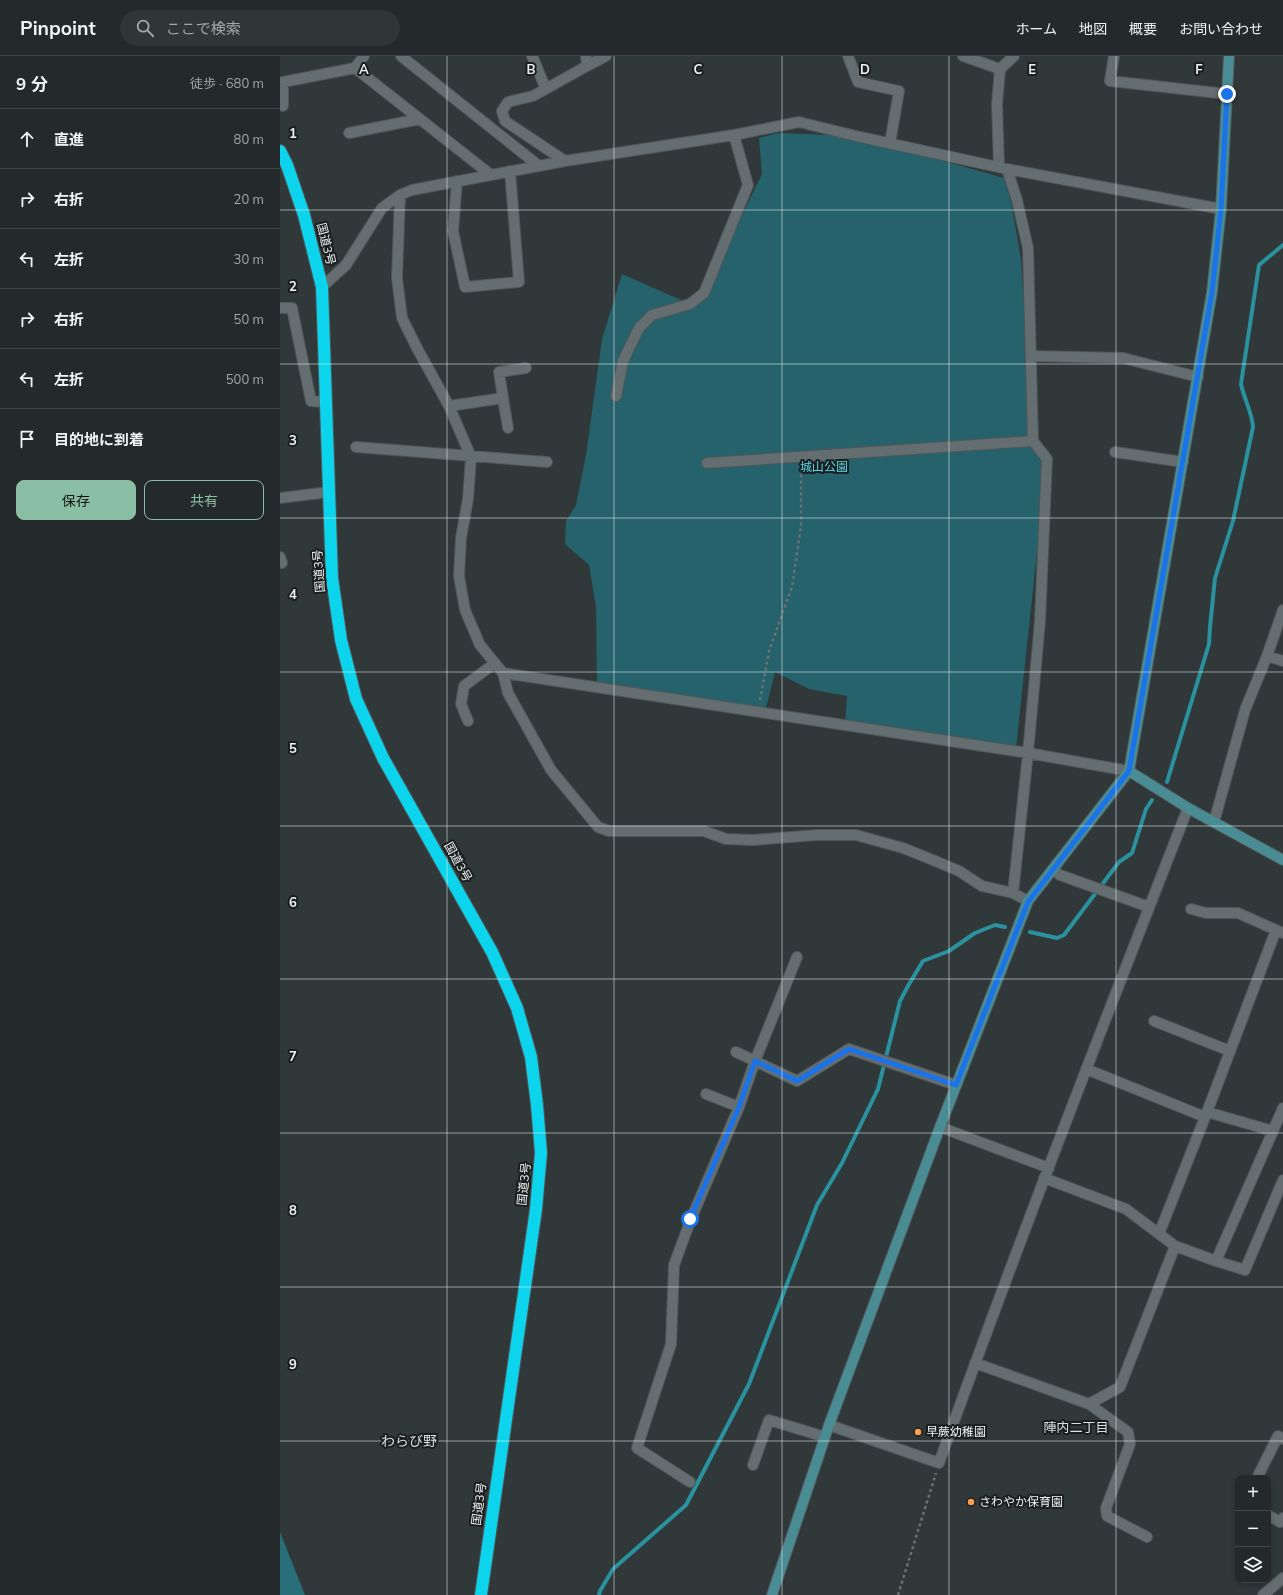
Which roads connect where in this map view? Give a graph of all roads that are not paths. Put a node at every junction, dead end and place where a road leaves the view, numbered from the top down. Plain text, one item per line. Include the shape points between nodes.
1 (364, 56) edge
2 (401, 56) edge
3 (532, 56) edge
4 (606, 56) edge
5 (848, 56) edge
6 (963, 56) edge
7 (1014, 56) edge
8 (1114, 56) edge
9 (1229, 56) edge
10 (587, 61) edge
11 (355, 68) junction
12 (1000, 69) junction
13 (546, 89) junction
14 (1227, 94) junction
15 (283, 106) dead end
16 (420, 119) junction
17 (349, 133) dead end
18 (734, 135) junction
19 (890, 144) junction
20 (280, 152) edge
21 (565, 161) junction
22 (539, 166) junction
23 (1003, 168) junction
24 (510, 172) junction
25 (491, 175) junction
26 (457, 181) junction
27 (400, 195) junction
28 (1221, 209) junction
29 (322, 288) junction
30 (280, 308) edge
31 (1031, 356) junction
32 (526, 368) dead end
33 (1198, 377) junction
34 (616, 396) dead end
35 (503, 398) junction
36 (326, 402) junction
37 (450, 406) junction
38 (508, 428) dead end
39 (1033, 441) junction
40 (356, 447) dead end
41 (1115, 452) dead end
42 (471, 458) junction
43 (547, 462) dead end
44 (1183, 462) junction
45 (707, 463) dead end
46 (329, 492) junction
47 (280, 498) edge
48 (1283, 610) edge
49 (1267, 656) junction
50 (1283, 661) edge
51 (494, 663) junction
52 (503, 673) junction
53 (468, 721) dead end
54 (1028, 753) junction
55 (1129, 771) junction
56 (1188, 808) junction
57 (1214, 822) junction
58 (1283, 860) edge
59 (1053, 870) junction
60 (1012, 893) junction
61 (1028, 902) junction
62 (1149, 907) junction
63 (1191, 908) dead end
64 (1280, 932) edge
65 (797, 958) dead end
66 (1154, 1022) dead end
67 (1230, 1051) junction
68 (736, 1052) dead end
69 (755, 1061) junction
70 (1086, 1069) junction
71 (956, 1085) junction
72 (706, 1094) dead end
73 (739, 1107) junction
74 (1283, 1110) edge
75 (1206, 1114) junction
76 (940, 1127) junction
77 (1273, 1131) junction
78 (1048, 1168) junction
79 (1044, 1178) junction
80 (1283, 1180) edge
81 (1159, 1234) junction
82 (1175, 1246) junction
83 (1216, 1261) junction
84 (975, 1362) junction
85 (1089, 1404) junction
86 (829, 1425) junction
87 (825, 1437) junction
88 (1283, 1439) edge
89 (753, 1465) dead end
90 (1258, 1475) edge
91 (690, 1482) dead end
92 (1271, 1517) edge
93 (1283, 1518) edge
94 (1147, 1537) dead end
95 (1283, 1578) edge
96 (481, 1595) edge
97 (772, 1595) edge
98 (1263, 1595) edge

1 - 11 street
2 - 22 street
3 - 13 street
4 - 10 street
5 - 19 street via 858,82 899,91
6 - 12 street
7 - 12 street
8 - 14 street via 1110,81
9 - 14 street
10 - 13 street
11 - 15 street via 283,82
11 - 16 street
12 - 23 street via 997,104
13 - 21 street via 533,96 508,102 502,111 505,121
14 - 28 street
16 - 17 street
16 - 25 street
18 - 19 street via 799,122
18 - 21 street
18 - 34 street via 748,185 704,293 690,304 652,315 639,328 623,361
19 - 23 street
20 - 29 highway, 国道3号 via 304,215
21 - 22 street
22 - 24 street
23 - 28 street
23 - 31 street via 1017,200 1028,248
24 - 25 street
24 - 26 street via 519,282 465,287 453,231
25 - 26 street
26 - 27 street
27 - 29 street via 382,208 346,265
27 - 37 street via 396,278 402,318
28 - 33 street via 1212,292
29 - 36 highway, 国道3号
30 - 36 street via 292,308 311,401
31 - 33 street via 1123,358
31 - 39 street
32 - 35 street via 499,372
33 - 44 street
35 - 37 street
35 - 38 street
36 - 46 highway, 国道3号
37 - 42 street
39 - 45 street
39 - 54 street via 1047,459 1040,622
40 - 42 street
41 - 44 street
42 - 43 street
42 - 51 street via 459,576 465,610 480,644
44 - 55 street
46 - 47 street
46 - 96 highway, 国道3号 via 332,578 341,640 356,699 383,758 492,952 517,1008 531,1058 540,1160 536,1209
48 - 49 street
49 - 50 street
49 - 57 street via 1245,710
51 - 52 street
51 - 53 street via 464,686 461,704
52 - 54 street
52 - 60 street via 508,693 551,770 598,827 609,831 704,831 726,839 753,840 856,835 903,848 959,871 982,886
54 - 55 street
54 - 60 street
55 - 56 street
55 - 59 street
56 - 57 street
56 - 62 street
57 - 58 street
59 - 61 street
59 - 62 street via 1060,875
60 - 61 street
61 - 71 street
62 - 70 street
63 - 64 street via 1206,913 1238,913
64 - 67 street
65 - 69 street
66 - 67 street
67 - 75 street
68 - 69 street
69 - 71 street via 797,1081 849,1049
69 - 73 street
70 - 75 street
70 - 78 street
71 - 76 street
72 - 73 street
73 - 91 street via 690,1219 674,1265 671,1344 637,1448
74 - 77 street
75 - 77 street
75 - 81 street
76 - 78 street
76 - 86 street
77 - 83 street
78 - 79 street
79 - 81 street via 1126,1209
79 - 84 street
80 - 83 street via 1245,1270
81 - 82 street
82 - 83 street
82 - 85 street via 1120,1387
84 - 85 street
84 - 86 street via 939,1463
85 - 94 street via 1128,1432 1130,1444 1106,1508 1107,1516
86 - 87 street
87 - 89 street via 769,1420
87 - 97 street
88 - 90 street via 1278,1436
92 - 93 street via 1280,1522
95 - 98 street

